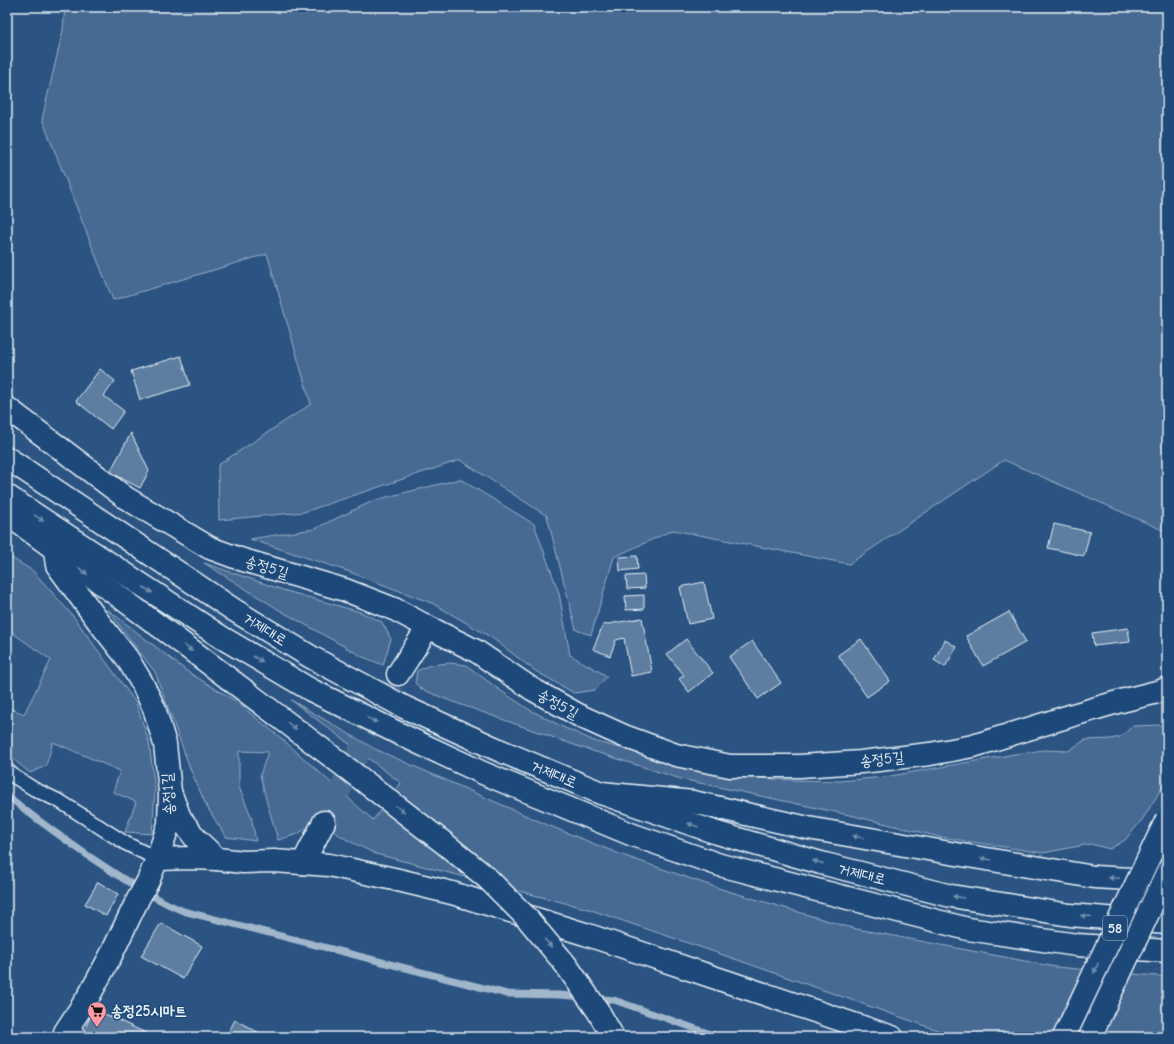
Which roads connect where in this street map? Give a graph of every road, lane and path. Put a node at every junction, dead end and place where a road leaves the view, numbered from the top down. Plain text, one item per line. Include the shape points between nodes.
1 (7, 408) edge
2 (7, 458) edge
3 (7, 496) edge
4 (7, 514) edge
5 (55, 550) junction
6 (428, 627) junction
7 (398, 674) tunnel mouth
8 (1167, 688) edge
9 (7, 770) edge
10 (170, 792) junction
11 (601, 793) junction
12 (1167, 819) edge
13 (324, 822) tunnel mouth
14 (217, 859) junction
15 (158, 860) junction
16 (303, 864) junction
17 (1167, 873) edge
18 (1167, 881) edge
19 (1167, 923) edge
20 (1167, 951) edge
21 (66, 1035) edge
22 (612, 1037) edge
23 (892, 1037) edge
24 (1064, 1037) edge
25 (1090, 1037) edge

1 - 6 main road, 송정5길 via 126,498 210,548 345,590 394,609
2 - 11 main road, 거제대로 via 234,610 311,657 404,706
3 -> 20 main road, 거제대로 via 220,637 311,690 483,773 633,835 720,865 968,929 1077,945
4 - 5 main road
5 - 10 main road, 송정1길 via 57,565 127,658 154,708 165,744
5 -> 22 main road, bridge via 185,645 444,842 487,878 527,918 566,965 598,1011
6 - 7 main road
6 - 8 main road, 송정5길 via 476,651 532,689 582,718 676,755 730,766 800,766 930,754 973,746
9 - 15 lane via 34,789 61,802 125,843
10 - 14 main road via 180,818 196,839
10 - 15 main road, 송정1길 via 170,824
18 -> 11 main road via 1094,877 808,828 693,802
19 -> 11 main road, 거제대로 via 1070,915 951,896 821,863 714,832
12 -> 24 main road, 58, bridge
13 - 16 main road
14 - 15 main road
14 - 16 main road
15 - 21 main road, 송정1길 via 112,955
16 - 23 main road via 336,867 452,893 585,934
17 - 25 main road, 58, bridge

